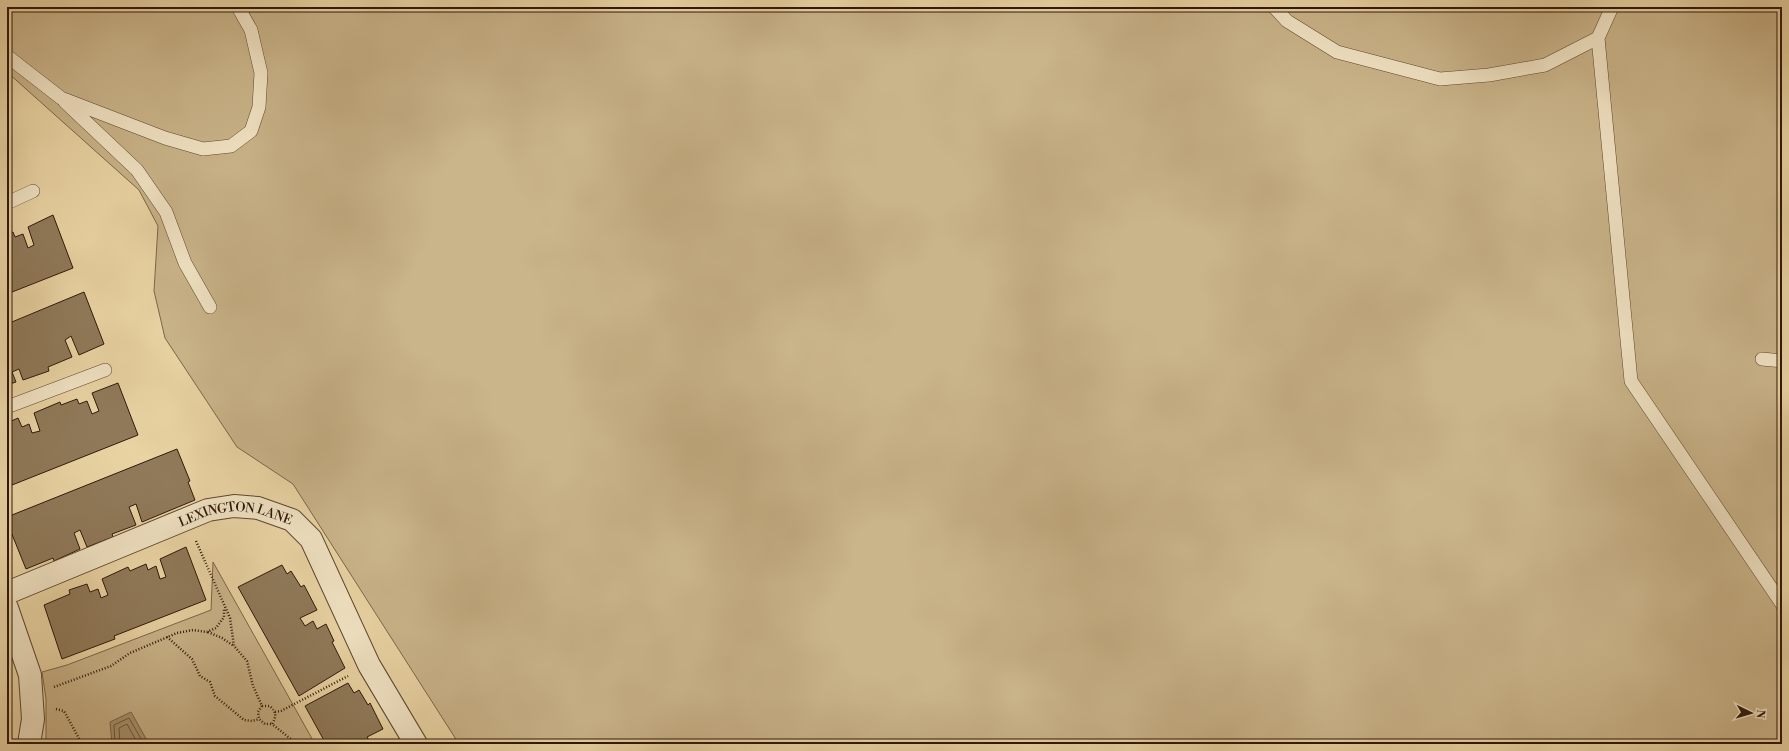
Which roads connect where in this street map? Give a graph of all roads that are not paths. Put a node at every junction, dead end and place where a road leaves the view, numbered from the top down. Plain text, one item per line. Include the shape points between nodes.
1 (238, 7) edge
2 (1274, 7) edge
3 (1612, 7) edge
4 (1598, 38) junction
5 (7, 56) edge
6 (61, 98) junction
7 (33, 191) dead end
8 (7, 203) edge
9 (210, 307) dead end
10 (1762, 359) dead end
11 (1782, 361) edge
12 (105, 370) dead end
13 (7, 407) edge
14 (7, 593) edge
15 (1782, 604) edge
16 (7, 608) edge
17 (14, 650) edge
18 (29, 744) edge
19 (416, 744) edge

1 - 6 lane via 251,30 261,73 259,107 251,131 231,146 203,149 165,138
2 - 4 lane via 1287,21 1337,52 1440,79 1489,75 1545,65
3 - 4 lane
4 - 15 lane via 1631,381
5 - 6 lane
6 - 9 lane via 137,170 166,212 185,263
7 - 8 lane
10 - 11 lane
12 - 13 lane
14 - 19 street, LEXINGTON LANE via 208,510 234,506 258,508 292,520 311,539 369,665
16 - 17 street
17 - 18 street via 30,675 33,719

